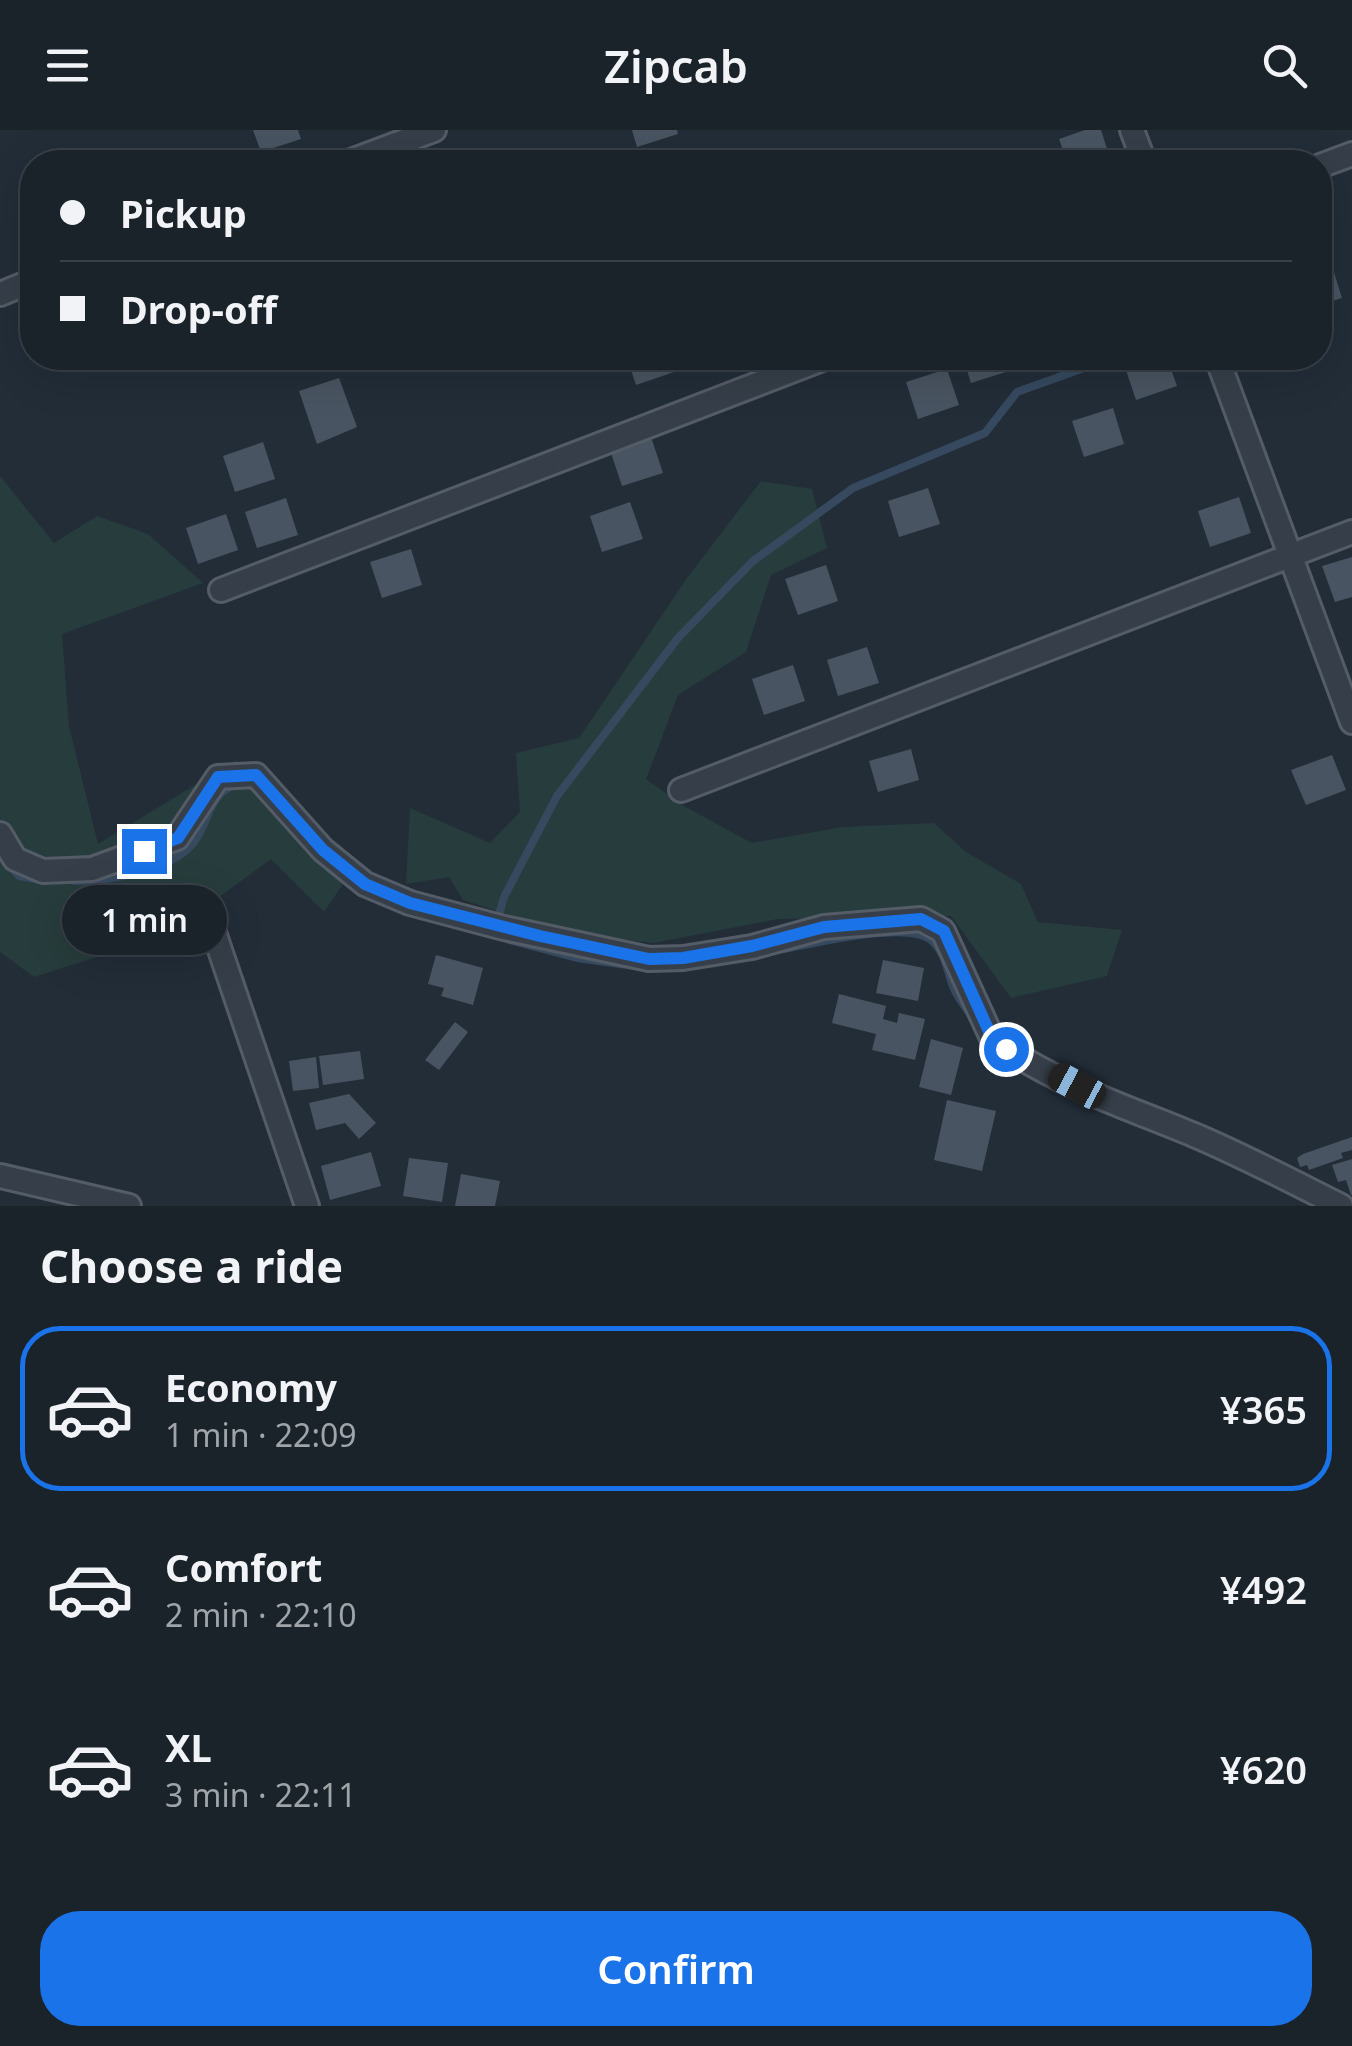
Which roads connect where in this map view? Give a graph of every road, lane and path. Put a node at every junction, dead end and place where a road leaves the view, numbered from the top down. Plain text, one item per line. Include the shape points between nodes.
1 (434, 130) edge
2 (380, 150) edge
3 (794, 370) edge
4 (1220, 370) edge
5 (1352, 532) edge
6 (1290, 556) junction
7 (221, 590) dead end
8 (1352, 722) edge
9 (681, 790) dead end
10 (0, 834) edge
11 (204, 902) dead end
12 (0, 1176) edge
13 (129, 1206) edge
14 (308, 1206) edge
15 (1341, 1206) edge

1 - 2 street
3 - 7 street
4 - 6 street
5 - 6 street
6 - 8 street
6 - 9 street
10 - 15 street via 15,860 43,871 92,870 178,838 218,777 256,775 323,850 365,884 496,926 649,959 752,946 824,927 921,919 944,931 992,1038 1006,1049
11 - 14 street
12 - 13 street

